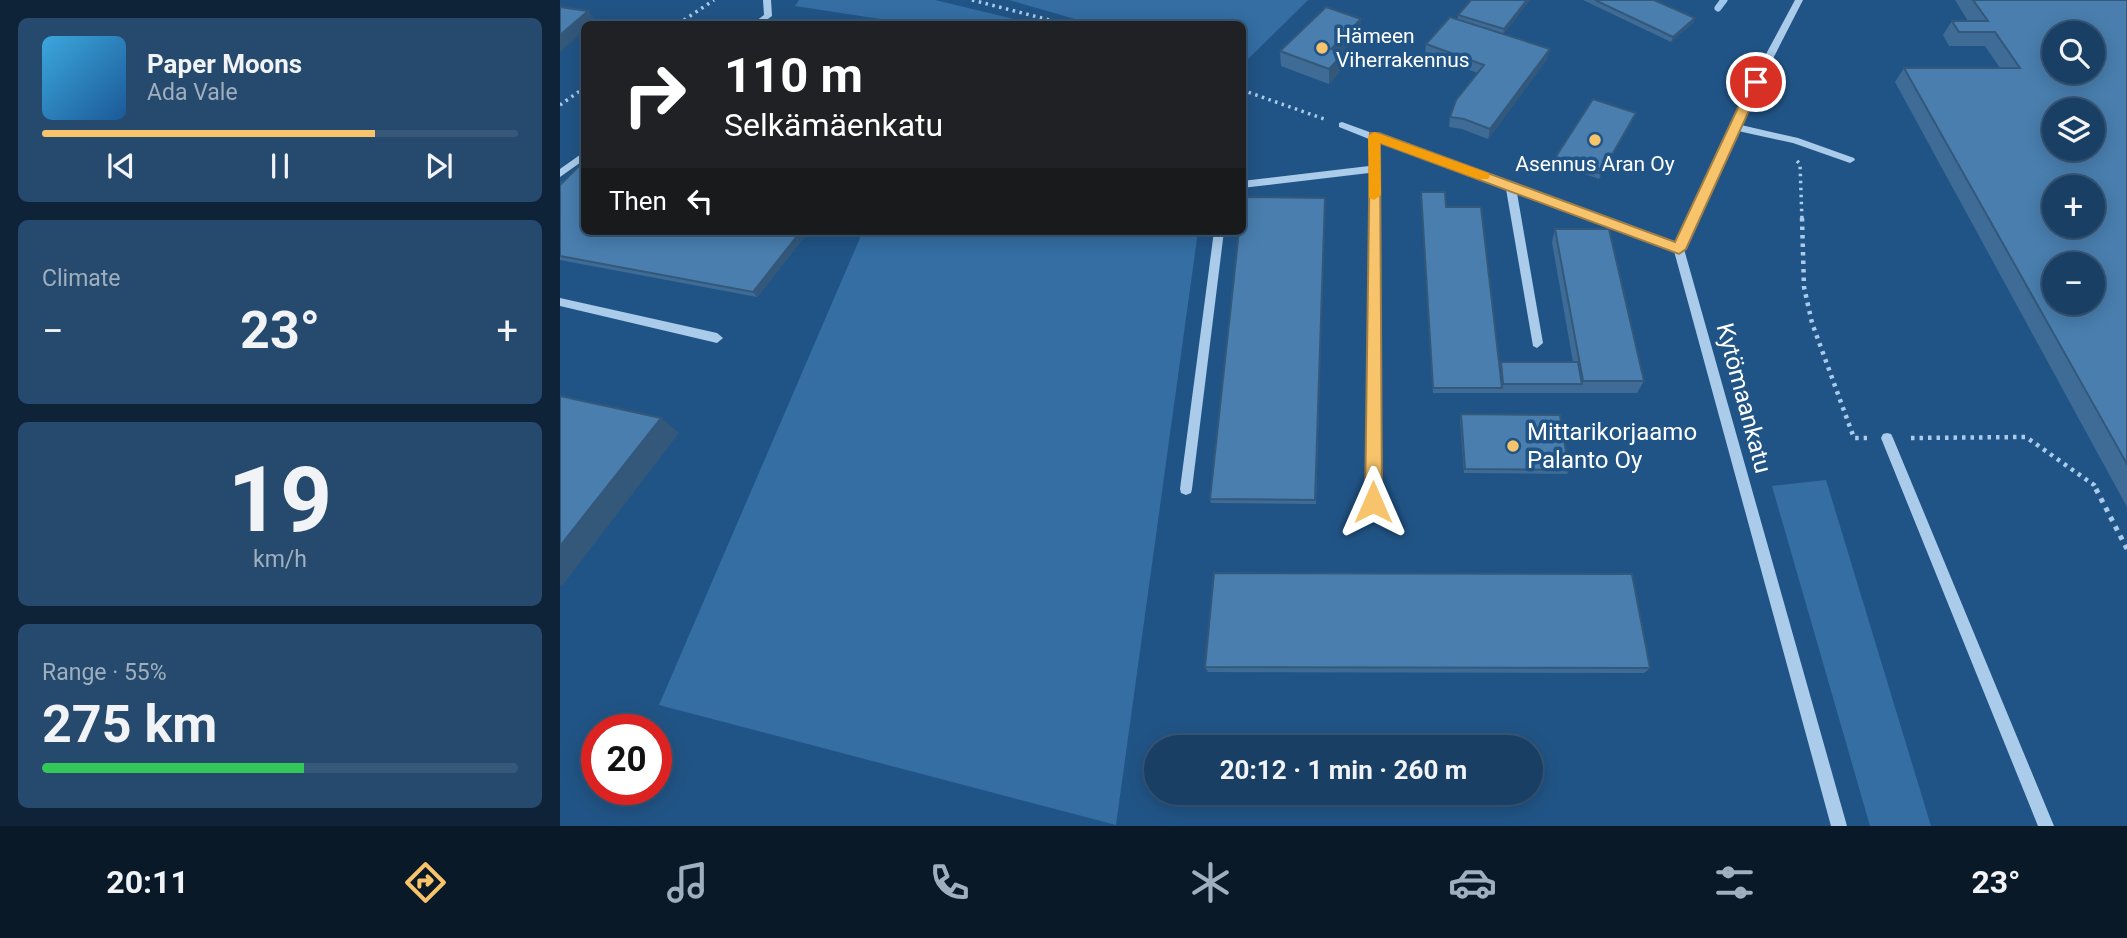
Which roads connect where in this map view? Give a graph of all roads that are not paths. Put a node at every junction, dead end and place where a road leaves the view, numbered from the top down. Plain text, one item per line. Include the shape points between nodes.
1 (767, 0) edge
2 (1799, 0) edge
3 (762, 21) edge
4 (1342, 125) road end
5 (1735, 127) junction
6 (1374, 136) junction
7 (581, 157) edge
8 (1850, 160) dead end
9 (1374, 169) junction
10 (560, 174) edge
11 (1246, 185) edge
12 (1511, 186) junction
13 (1218, 235) edge
14 (1679, 249) junction
15 (560, 302) edge
16 (717, 338) dead end
17 (1537, 343) dead end
18 (1887, 438) road end
19 (1186, 489) dead end
20 (1373, 502) dead end
21 (1839, 826) edge
22 (2046, 826) edge

1 - 3 street via 768,16
2 - 5 street
4 - 6 street
5 - 8 street via 1796,140
5 - 14 street
6 - 9 street
6 - 12 street
7 - 10 street
9 - 11 street
9 - 20 street
12 - 14 street
12 - 17 street
13 - 19 street
14 - 21 street, Kytömaankatu
15 - 16 street
18 - 22 lane

